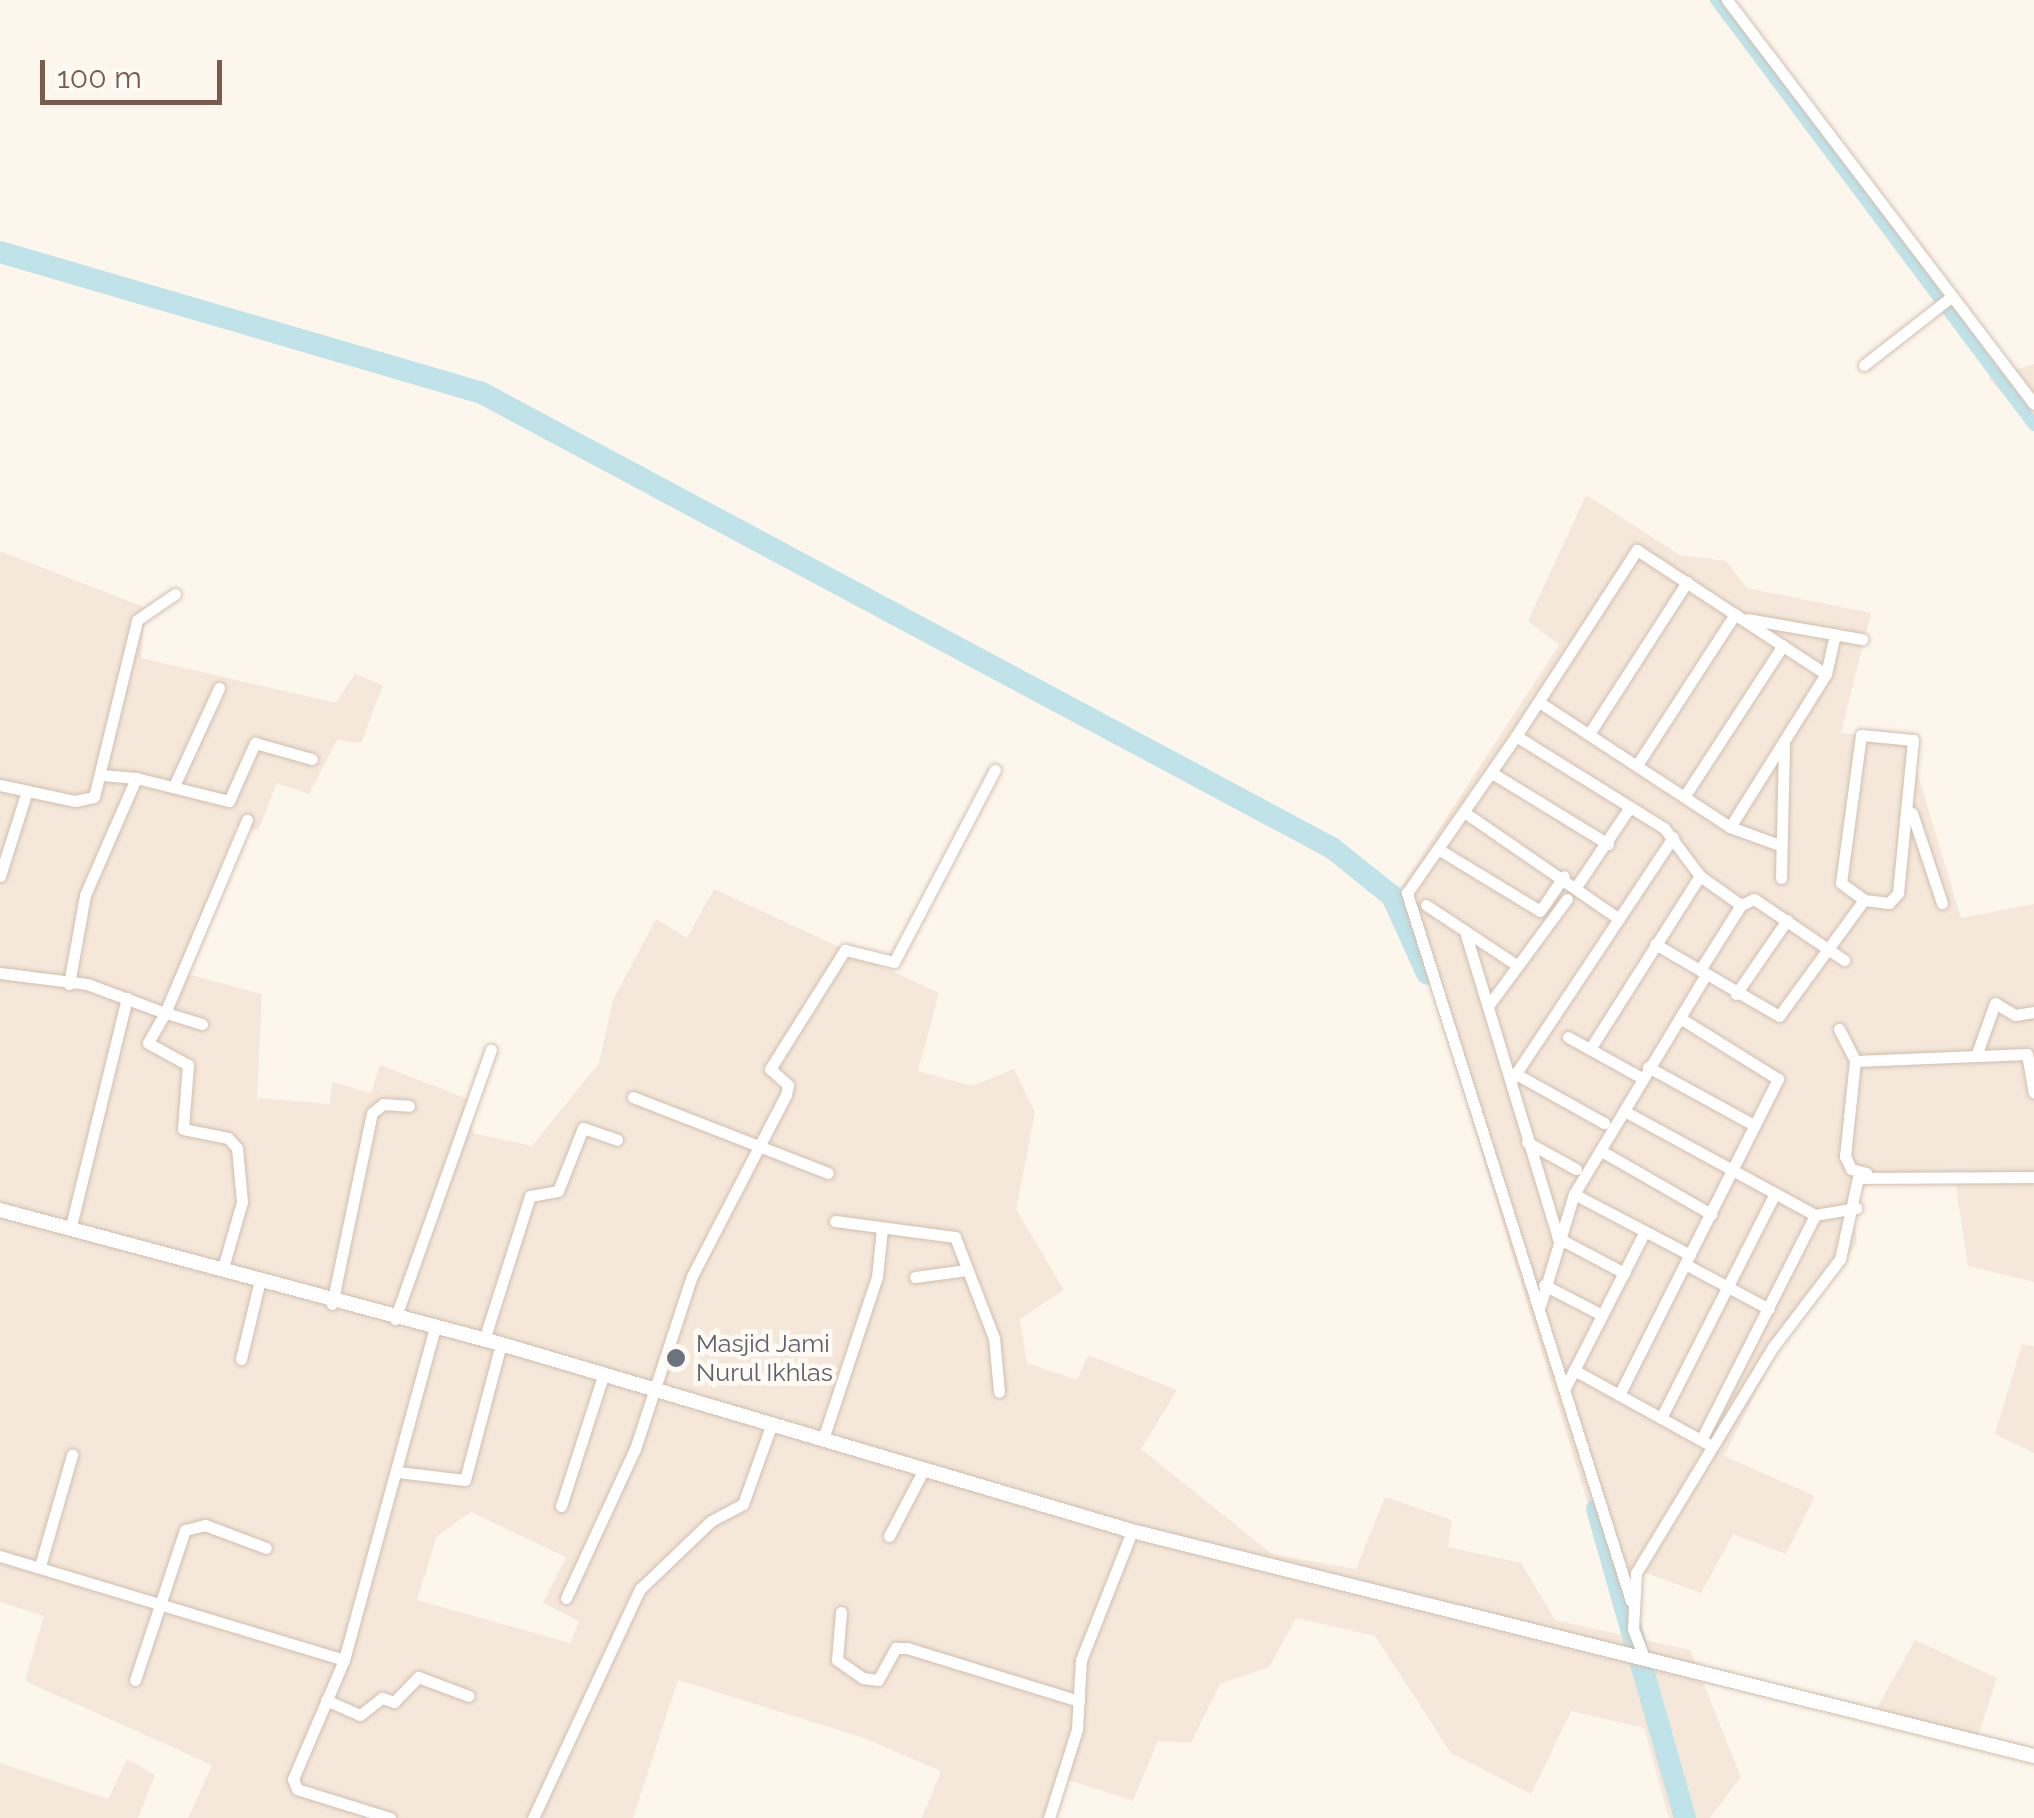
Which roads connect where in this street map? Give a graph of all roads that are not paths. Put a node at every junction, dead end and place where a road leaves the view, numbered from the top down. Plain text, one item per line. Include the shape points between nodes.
1 (1727, 0) edge
2 (1948, 300) junction
3 (1864, 365) dead end
4 (2034, 404) edge
5 (1687, 582) junction
6 (175, 594) dead end
7 (1738, 616) junction
8 (1835, 634) junction
9 (1862, 639) dead end
10 (1782, 645) junction
11 (1826, 674) junction
12 (218, 688) dead end
13 (1539, 702) junction
14 (1588, 734) junction
15 (1516, 736) junction
16 (1784, 744) junction
17 (312, 760) dead end
18 (1636, 765) junction
19 (995, 770) dead end
20 (102, 774) junction
21 (1492, 774) junction
22 (136, 778) junction
23 (0, 785) edge
24 (174, 786) junction
25 (26, 791) junction
26 (1684, 796) junction
27 (1630, 807) junction
28 (1910, 810) junction
29 (1464, 812) junction
30 (247, 820) dead end
31 (1730, 827) junction
32 (1672, 837) junction
33 (1608, 844) junction
34 (1782, 846) junction
35 (1438, 849) junction
36 (0, 876) edge
37 (1564, 876) junction
38 (1700, 876) junction
39 (1781, 878) dead end
40 (1578, 884) junction
41 (1567, 899) dead end
42 (1864, 900) junction
43 (1942, 902) dead end
44 (1426, 905) dead end
45 (1742, 905) junction
46 (1619, 919) junction
47 (1787, 920) junction
48 (1466, 935) junction
49 (1655, 944) junction
50 (1826, 946) junction
51 (1844, 960) dead end
52 (1518, 966) junction
53 (0, 972) edge
54 (1703, 972) junction
55 (68, 984) junction
56 (1736, 994) junction
57 (127, 998) junction
58 (1488, 1006) junction
59 (2034, 1012) edge
60 (165, 1013) junction
61 (1680, 1018) junction
62 (202, 1024) dead end
63 (1839, 1029) dead end
64 (1568, 1036) dead end
65 (1590, 1049) junction
66 (491, 1050) dead end
67 (1976, 1056) junction
68 (1855, 1061) junction
69 (1645, 1072) junction
70 (1514, 1076) junction
71 (2034, 1092) edge
72 (633, 1098) dead end
73 (409, 1106) dead end
74 (1626, 1112) junction
75 (1604, 1123) dead end
76 (1754, 1126) junction
77 (617, 1140) dead end
78 (758, 1142) junction
79 (1527, 1142) junction
80 (1603, 1152) junction
81 (1576, 1170) dead end
82 (1732, 1172) junction
83 (1866, 1173) junction
84 (828, 1174) dead end
85 (2034, 1177) edge
86 (1775, 1193) junction
87 (1574, 1194) junction
88 (1856, 1208) junction
89 (0, 1210) edge
90 (1711, 1214) junction
91 (1814, 1216) junction
92 (835, 1222) dead end
93 (70, 1230) junction
94 (882, 1230) junction
95 (1646, 1231) junction
96 (1558, 1238) junction
97 (1687, 1260) junction
98 (222, 1268) junction
99 (967, 1270) junction
100 (1624, 1273) junction
101 (916, 1277) dead end
102 (259, 1284) junction
103 (1544, 1285) junction
104 (1726, 1286) junction
105 (332, 1304) junction
106 (1540, 1307) junction
107 (1770, 1310) junction
108 (1602, 1316) junction
109 (395, 1319) junction
110 (434, 1330) junction
111 (484, 1340) junction
112 (501, 1344) junction
113 (241, 1359) dead end
114 (1574, 1370) junction
115 (604, 1373) junction
116 (650, 1386) junction
117 (1564, 1388) junction
118 (1000, 1392) dead end
119 (1618, 1395) junction
120 (1660, 1418) junction
121 (772, 1423) junction
122 (823, 1438) junction
123 (1701, 1440) junction
124 (1716, 1448) junction
125 (72, 1455) dead end
126 (924, 1469) junction
127 (398, 1472) junction
128 (561, 1506) dead end
129 (1132, 1531) junction
130 (889, 1536) dead end
131 (266, 1548) dead end
132 (0, 1556) edge
133 (40, 1566) junction
134 (566, 1598) dead end
135 (1631, 1601) junction
136 (160, 1606) junction
137 (842, 1612) dead end
138 (344, 1660) junction
139 (1644, 1660) junction
140 (135, 1680) dead end
141 (469, 1696) dead end
142 (326, 1700) junction
143 (1079, 1701) junction
144 (2034, 1756) edge
145 (390, 1818) edge
146 (533, 1818) edge
147 (1049, 1818) edge

1 - 2 street
2 - 3 street
2 - 4 street
5 - 7 street
5 - 13 street via 1637,550
5 - 14 street
6 - 20 street via 136,620
7 - 8 street
7 - 10 street
7 - 18 street
8 - 9 street
8 - 11 street
10 - 11 street
10 - 26 street
11 - 16 street
12 - 24 street
13 - 14 street
13 - 15 street
14 - 18 street
15 - 21 street
15 - 27 street
16 - 31 street
16 - 34 street
17 - 24 street via 255,742 232,800
18 - 26 street
19 - 78 street via 894,962 845,950 770,1069 788,1090
20 - 22 street
20 - 25 street via 84,802
21 - 29 street
21 - 33 street
22 - 24 street
22 - 55 street via 84,894
23 - 25 street
25 - 36 street
26 - 31 street
27 - 32 street
27 - 33 street
28 - 42 street via 1898,893 1888,903
28 - 42 street via 1913,740 1861,735 1842,883
28 - 43 street
29 - 35 street
29 - 37 street
30 - 60 street
31 - 34 street
32 - 38 street
32 - 46 street
33 - 40 street
34 - 39 street
35 - 37 street via 1540,911
35 - 106 street via 1406,901
37 - 40 street
38 - 45 street
38 - 49 street
40 - 46 street
41 - 52 street
42 - 50 street
44 - 48 street
45 - 47 street via 1754,899
45 - 54 street
46 - 70 street
47 - 50 street
47 - 56 street
48 - 52 street
48 - 58 street
49 - 54 street
49 - 65 street
50 - 51 street
50 - 56 street via 1780,1016
52 - 58 street
53 - 55 street
54 - 56 street
54 - 61 street
55 - 57 street
57 - 60 street
57 - 93 street
58 - 70 street
59 - 67 street via 2016,1015 1995,1003
60 - 62 street
60 - 98 street via 148,1044 188,1065 182,1128 228,1138 242,1165 242,1202
61 - 69 street
61 - 76 street via 1778,1079
63 - 68 street
64 - 65 street
65 - 69 street
66 - 109 street
67 - 68 street
67 - 71 street via 2026,1054
68 - 83 street via 1845,1156 1850,1169
69 - 74 street
69 - 76 street
70 - 75 street
70 - 79 street
72 - 78 street
73 - 105 street via 383,1104 372,1113
74 - 80 street
74 - 82 street
76 - 82 street
77 - 111 street via 583,1128 558,1191 530,1196
78 - 84 street
78 - 116 street via 692,1276
79 - 81 street
79 - 96 street
80 - 87 street
80 - 90 street
82 - 86 street
82 - 90 street
83 - 85 street
83 - 88 street via 1855,1187
86 - 91 street
86 - 104 street
87 - 95 street
87 - 96 street
88 - 91 street
88 - 124 street via 1840,1259 1772,1347
89 - 93 street
90 - 97 street
91 - 107 street
92 - 94 street
93 - 98 street
94 - 99 street via 950,1232
94 - 122 street via 877,1277
95 - 97 street
95 - 100 street
96 - 100 street
96 - 103 street
97 - 104 street
97 - 119 street
98 - 102 street
99 - 101 street
99 - 118 street via 994,1338
100 - 108 street
102 - 105 street
102 - 113 street
103 - 106 street
103 - 108 street
104 - 107 street
104 - 120 street
105 - 109 street
106 - 117 street
107 - 123 street
108 - 114 street
109 - 110 street
110 - 111 street
110 - 127 street
111 - 112 street
112 - 115 street
112 - 127 street via 464,1480
114 - 117 street
114 - 119 street
115 - 116 street
115 - 128 street
116 - 121 street
116 - 134 street via 635,1450
117 - 135 street
119 - 120 street
120 - 123 street
121 - 122 street
121 - 146 street via 743,1504 710,1521 640,1588
122 - 126 street
123 - 124 street
124 - 135 street via 1636,1574
125 - 133 street
126 - 129 street
126 - 130 street
127 - 138 street
129 - 139 street
129 - 143 street via 1081,1660
131 - 136 street via 193,1524 181,1538
132 - 133 street
133 - 136 street
135 - 139 street
136 - 138 street
136 - 140 street
137 - 143 street via 836,1660 863,1678 878,1680 896,1648 907,1648
138 - 142 street
139 - 144 street
141 - 142 street via 418,1676 394,1702 382,1698 360,1715
142 - 145 street via 293,1784
143 - 147 street

